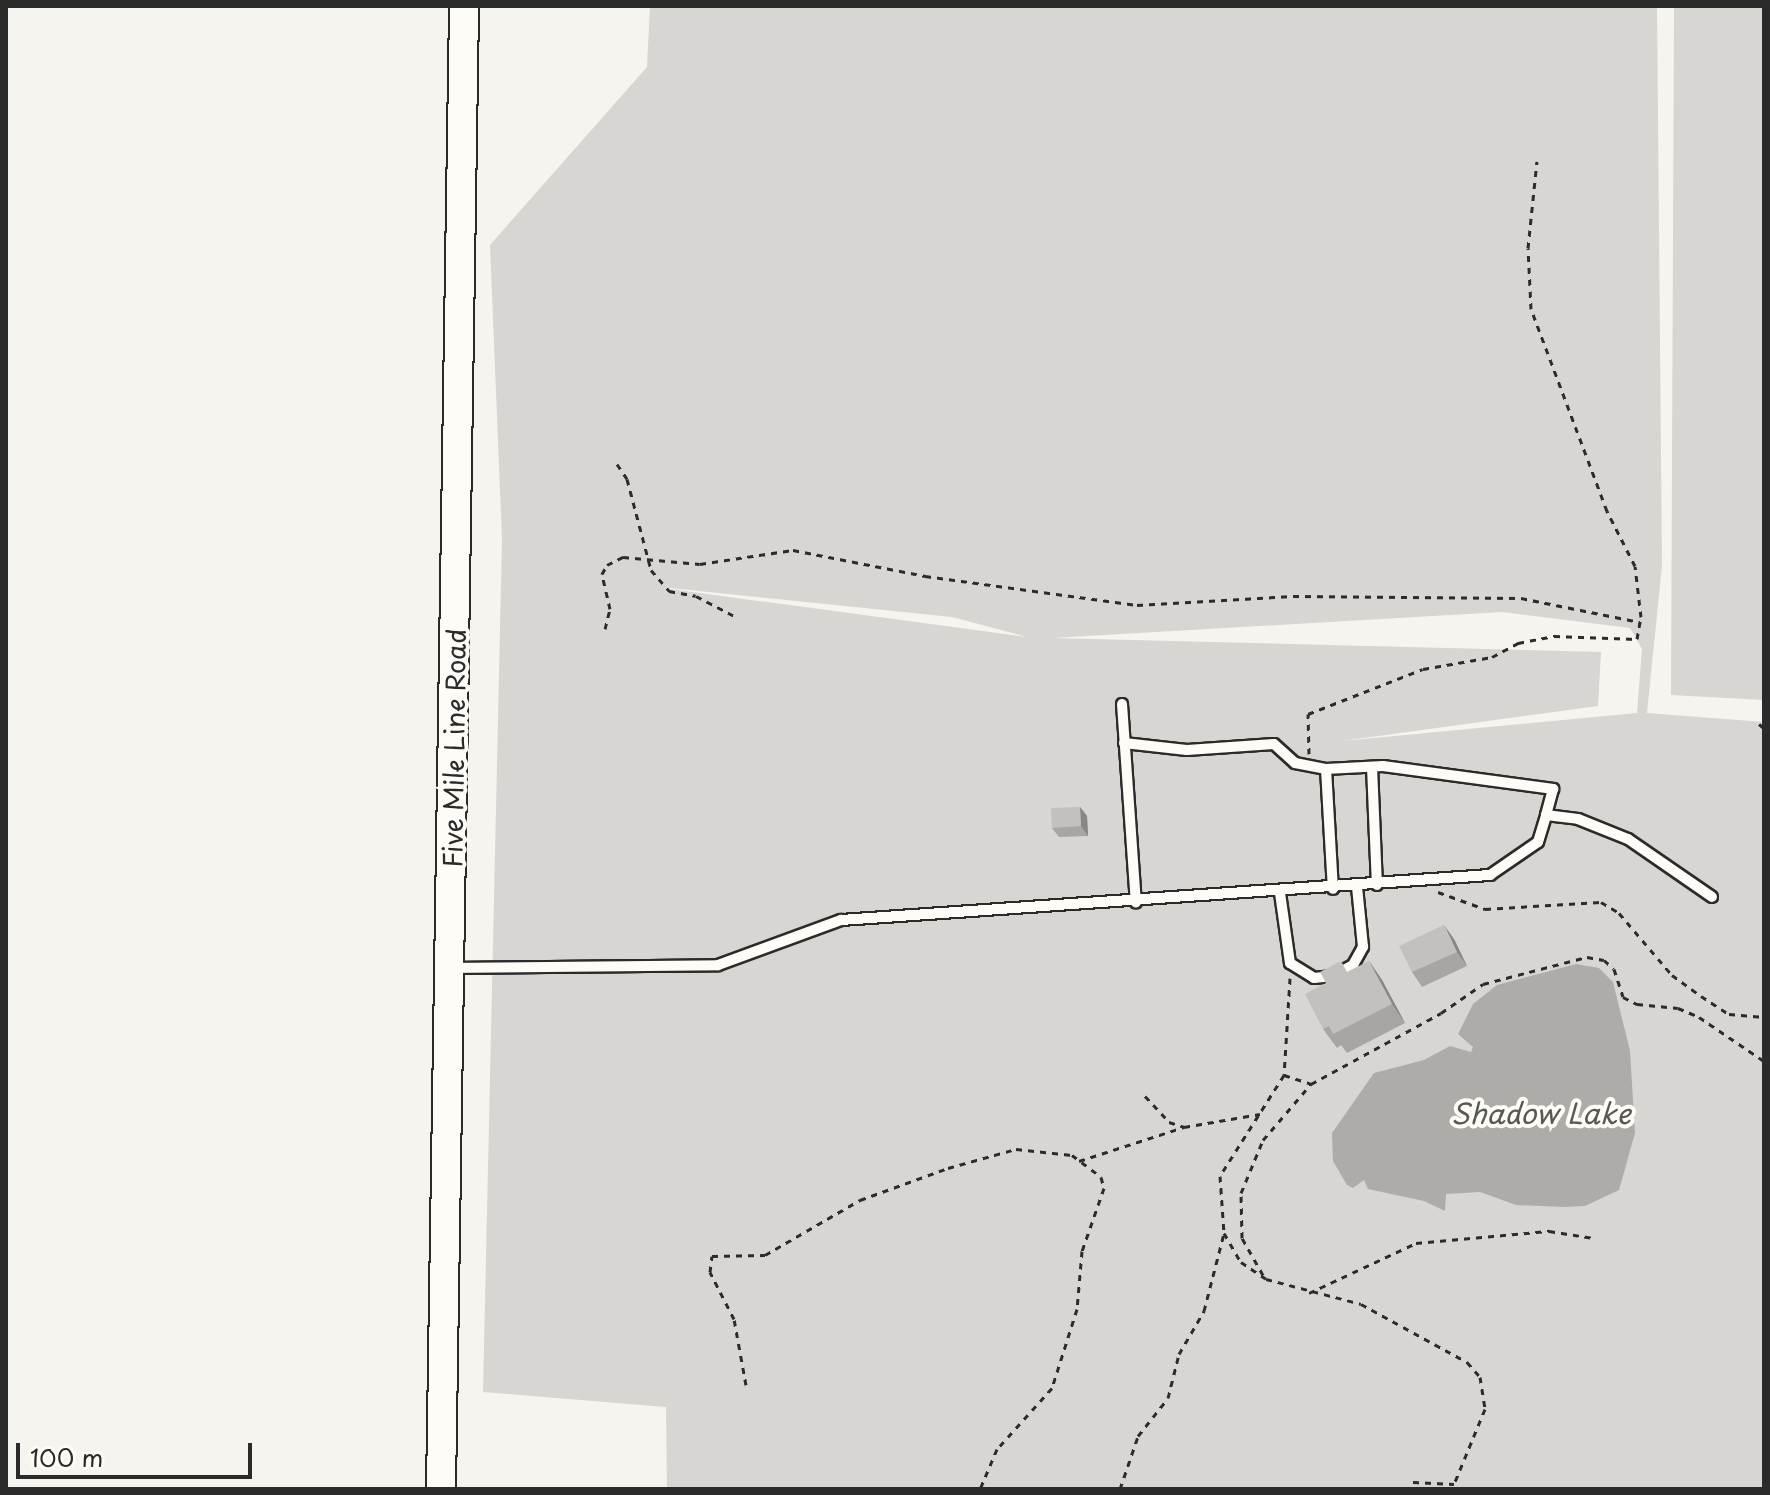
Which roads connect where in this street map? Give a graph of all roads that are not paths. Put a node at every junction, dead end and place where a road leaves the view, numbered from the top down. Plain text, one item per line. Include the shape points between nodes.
1 (464, 6) edge
2 (1122, 704) dead end
3 (1124, 743) junction
4 (1372, 767) junction
5 (1326, 769) junction
6 (1546, 815) junction
7 (1377, 885) junction
8 (1357, 887) junction
9 (1333, 889) junction
10 (1280, 893) junction
11 (1712, 897) dead end
12 (1136, 903) junction
13 (451, 968) junction
14 (441, 1489) edge

1 - 13 main road, Five Mile Line Road
2 - 3 lane
3 - 5 lane via 1187,750 1274,744 1295,763
3 - 12 lane
4 - 5 lane
4 - 6 lane via 1553,789
4 - 7 lane
5 - 9 lane
6 - 7 lane via 1538,842 1490,875
6 - 11 lane via 1578,819 1628,839
7 - 8 lane
8 - 9 lane
8 - 10 lane via 1364,935 1353,965 1333,976 1314,978 1290,963
9 - 10 lane
10 - 12 lane
12 - 13 lane via 841,920 718,965
13 - 14 main road, Five Mile Line Road

